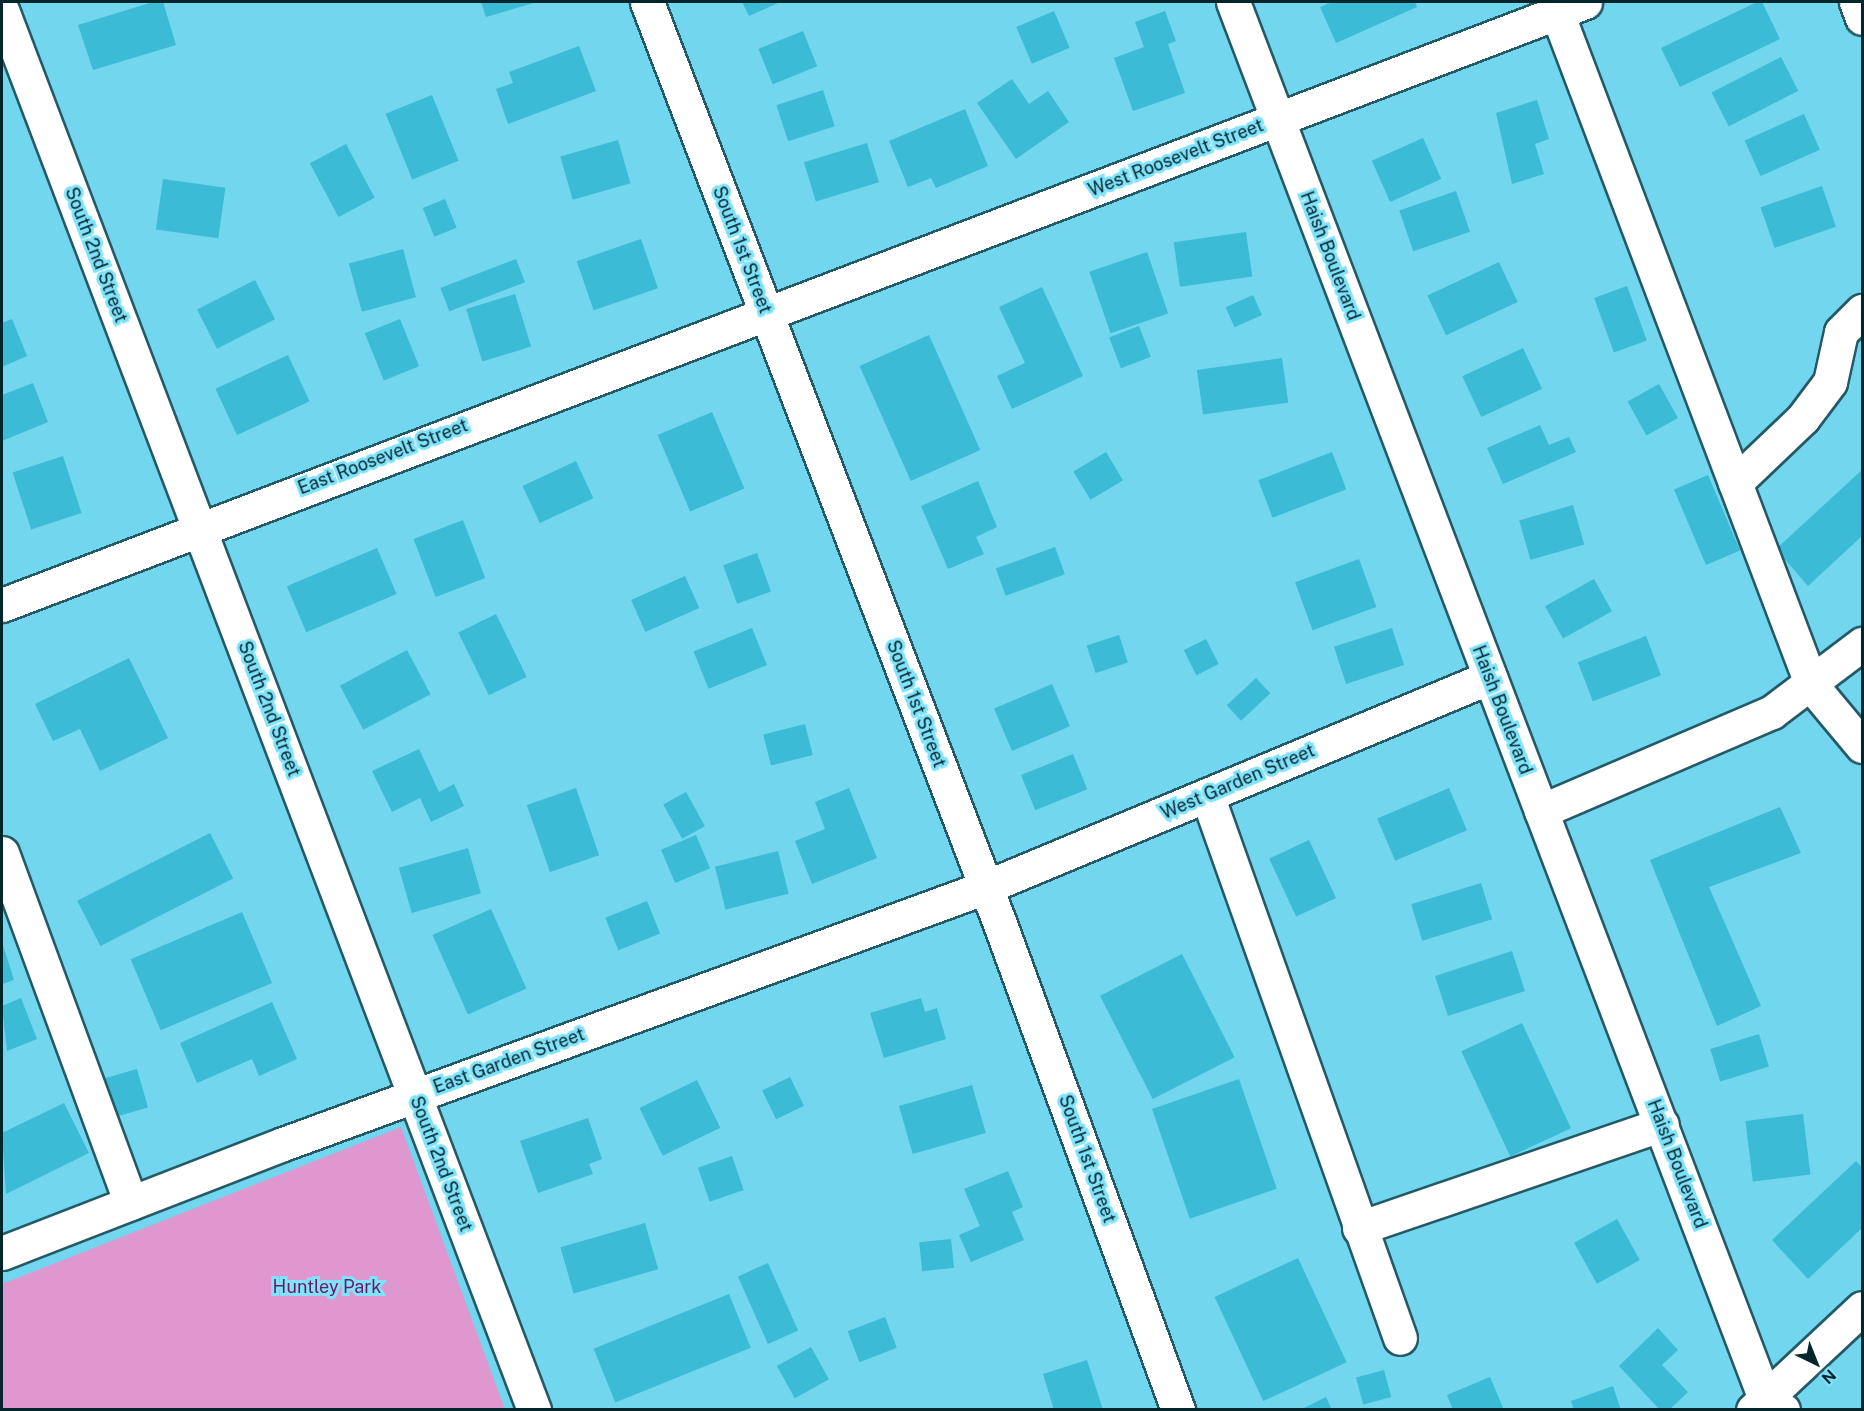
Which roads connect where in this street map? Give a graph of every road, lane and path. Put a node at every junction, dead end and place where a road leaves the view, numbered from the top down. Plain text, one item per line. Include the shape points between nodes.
1 (647, 2) edge
2 (1233, 2) edge
3 (1856, 2) edge
4 (1565, 5) edge
5 (2, 10) edge
6 (1863, 18) edge
7 (1278, 119) junction
8 (1863, 311) edge
9 (767, 314) junction
10 (1735, 483) junction
11 (200, 526) junction
12 (2, 604) edge
13 (1863, 644) edge
14 (1490, 677) junction
15 (1812, 686) junction
16 (1863, 746) edge
17 (1207, 795) junction
18 (1540, 811) junction
19 (2, 853) edge
20 (986, 887) junction
21 (415, 1096) junction
22 (1662, 1124) junction
23 (131, 1203) junction
24 (1359, 1228) junction
25 (2, 1253) edge
26 (1863, 1308) edge
27 (1400, 1338) dead end
28 (1767, 1406) edge
29 (534, 1410) edge
30 (1178, 1410) edge

1 - 9 street, South 1st Street
2 - 7 street, Haish Boulevard
3 - 6 street
4 - 7 street, West Roosevelt Street
4 - 10 street
5 - 11 street, South 2nd Street
7 - 9 street, West Roosevelt Street
7 - 14 street, Haish Boulevard
8 - 10 street via 1841,332 1830,382 1803,418
9 - 11 street, East Roosevelt Street
9 - 20 street, South 1st Street
10 - 15 street
11 - 12 street, East Roosevelt Street
11 - 21 street, South 2nd Street
13 - 15 street
14 - 17 street, West Garden Street
14 - 18 street, Haish Boulevard
15 - 16 street
15 - 18 street via 1772,712
17 - 20 street, West Garden Street
17 - 24 street
18 - 22 street, Haish Boulevard
19 - 23 street
20 - 21 street, East Garden Street
20 - 30 street, South 1st Street
21 - 23 street, East Garden Street
21 - 29 street, South 2nd Street
22 - 24 street
22 - 28 street, Haish Boulevard
23 - 25 street, East Garden Street
24 - 27 street
26 - 28 street

